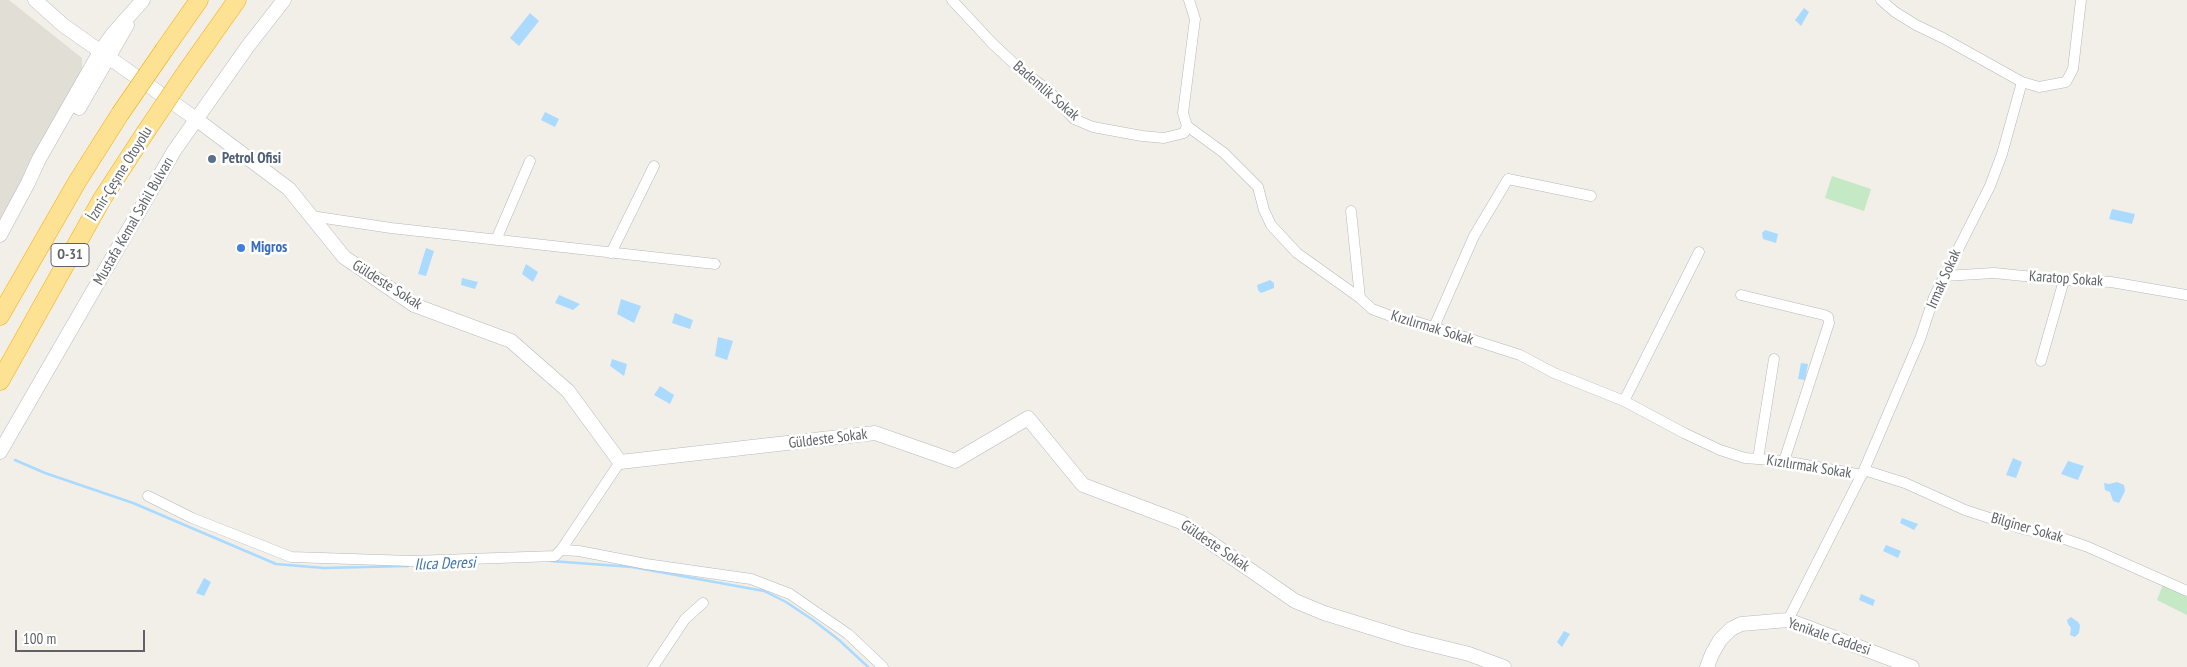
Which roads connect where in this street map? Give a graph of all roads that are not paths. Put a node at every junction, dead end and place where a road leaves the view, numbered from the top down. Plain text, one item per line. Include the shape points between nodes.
1 (35, 0) edge
2 (143, 0) edge
3 (200, 0) edge
4 (237, 0) edge
5 (284, 0) edge
6 (952, 0) edge
7 (1189, 0) edge
8 (1881, 0) edge
9 (2081, 0) edge
10 (104, 55) junction
11 (2022, 82) junction
12 (196, 119) junction
13 (1187, 126) junction
14 (530, 161) dead end
15 (654, 166) dead end
16 (1591, 196) dead end
17 (1352, 211) dead end
18 (311, 216) junction
19 (0, 235) edge
20 (496, 240) junction
21 (611, 252) junction
22 (1699, 252) dead end
23 (714, 264) dead end
24 (1944, 276) junction
25 (2064, 280) junction
26 (1741, 295) dead end
27 (2187, 295) edge
28 (1360, 298) junction
29 (0, 316) edge
30 (1434, 327) junction
31 (1774, 359) dead end
32 (2041, 361) dead end
33 (0, 381) edge
34 (1624, 401) junction
35 (0, 452) edge
36 (1758, 459) junction
37 (1784, 461) junction
38 (620, 462) junction
39 (1863, 473) junction
40 (148, 496) dead end
41 (561, 550) junction
42 (2187, 591) edge
43 (703, 603) dead end
44 (1788, 620) junction
45 (653, 667) edge
46 (883, 667) edge
47 (1504, 667) edge
48 (1707, 667) edge
49 (1912, 667) edge

1 - 10 street, Güldeste Sokak
2 - 10 street
3 - 29 highway, İzmir-Çeşme Otoyolu / O-31, bridge via 120,114
4 - 33 highway, İzmir-Çeşme Otoyolu / O-31, bridge via 102,199
5 - 12 street, Mustafa Kemal Sahil Bulvarı
6 - 13 street, Bademlik Sokak via 993,44 1047,89 1074,119 1092,127 1164,138 1184,133
7 - 13 street via 1195,19 1183,112
8 - 11 street via 1916,25
9 - 11 street via 2073,69 2066,82 2039,87
10 - 12 street, Güldeste Sokak
10 - 19 street
11 - 24 street, Irmak Sokak via 1990,186
12 - 18 street, Güldeste Sokak via 289,189
12 - 35 street, Mustafa Kemal Sahil Bulvarı via 174,151
13 - 28 street, Kızılırmak Sokak via 1224,153 1258,187 1271,225 1297,253
14 - 20 street
15 - 21 street
16 - 30 street via 1508,179 1474,236
17 - 28 street
18 - 20 street
18 - 38 street, Güldeste Sokak via 344,257 414,305 511,341 568,391
20 - 21 street
21 - 23 street
22 - 34 street
24 - 25 street, Karatop Sokak via 1994,273
24 - 39 street, Irmak Sokak
25 - 27 street, Karatop Sokak via 2111,282
25 - 32 street
26 - 37 street via 1828,318
28 - 30 street, Kızılırmak Sokak via 1372,309
30 - 34 street, Kızılırmak Sokak via 1520,355 1554,373
31 - 36 street
34 - 36 street, Kızılırmak Sokak via 1720,450
36 - 37 street, Kızılırmak Sokak
37 - 39 street, Kızılırmak Sokak
38 - 41 street
38 - 47 street, Güldeste Sokak via 875,434 955,462 1028,418 1083,485 1181,522 1295,601 1324,613
39 - 42 street, Bilginer Sokak via 1905,483 1974,513 2088,547
39 - 44 street, Irmak Sokak
40 - 41 street via 192,518 291,557 412,561 554,556
41 - 46 street via 751,579 790,594 848,634
43 - 45 street via 685,619
44 - 48 street, Yenikale Caddesi via 1741,624 1731,629 1720,640
44 - 49 street, Yenikale Caddesi

